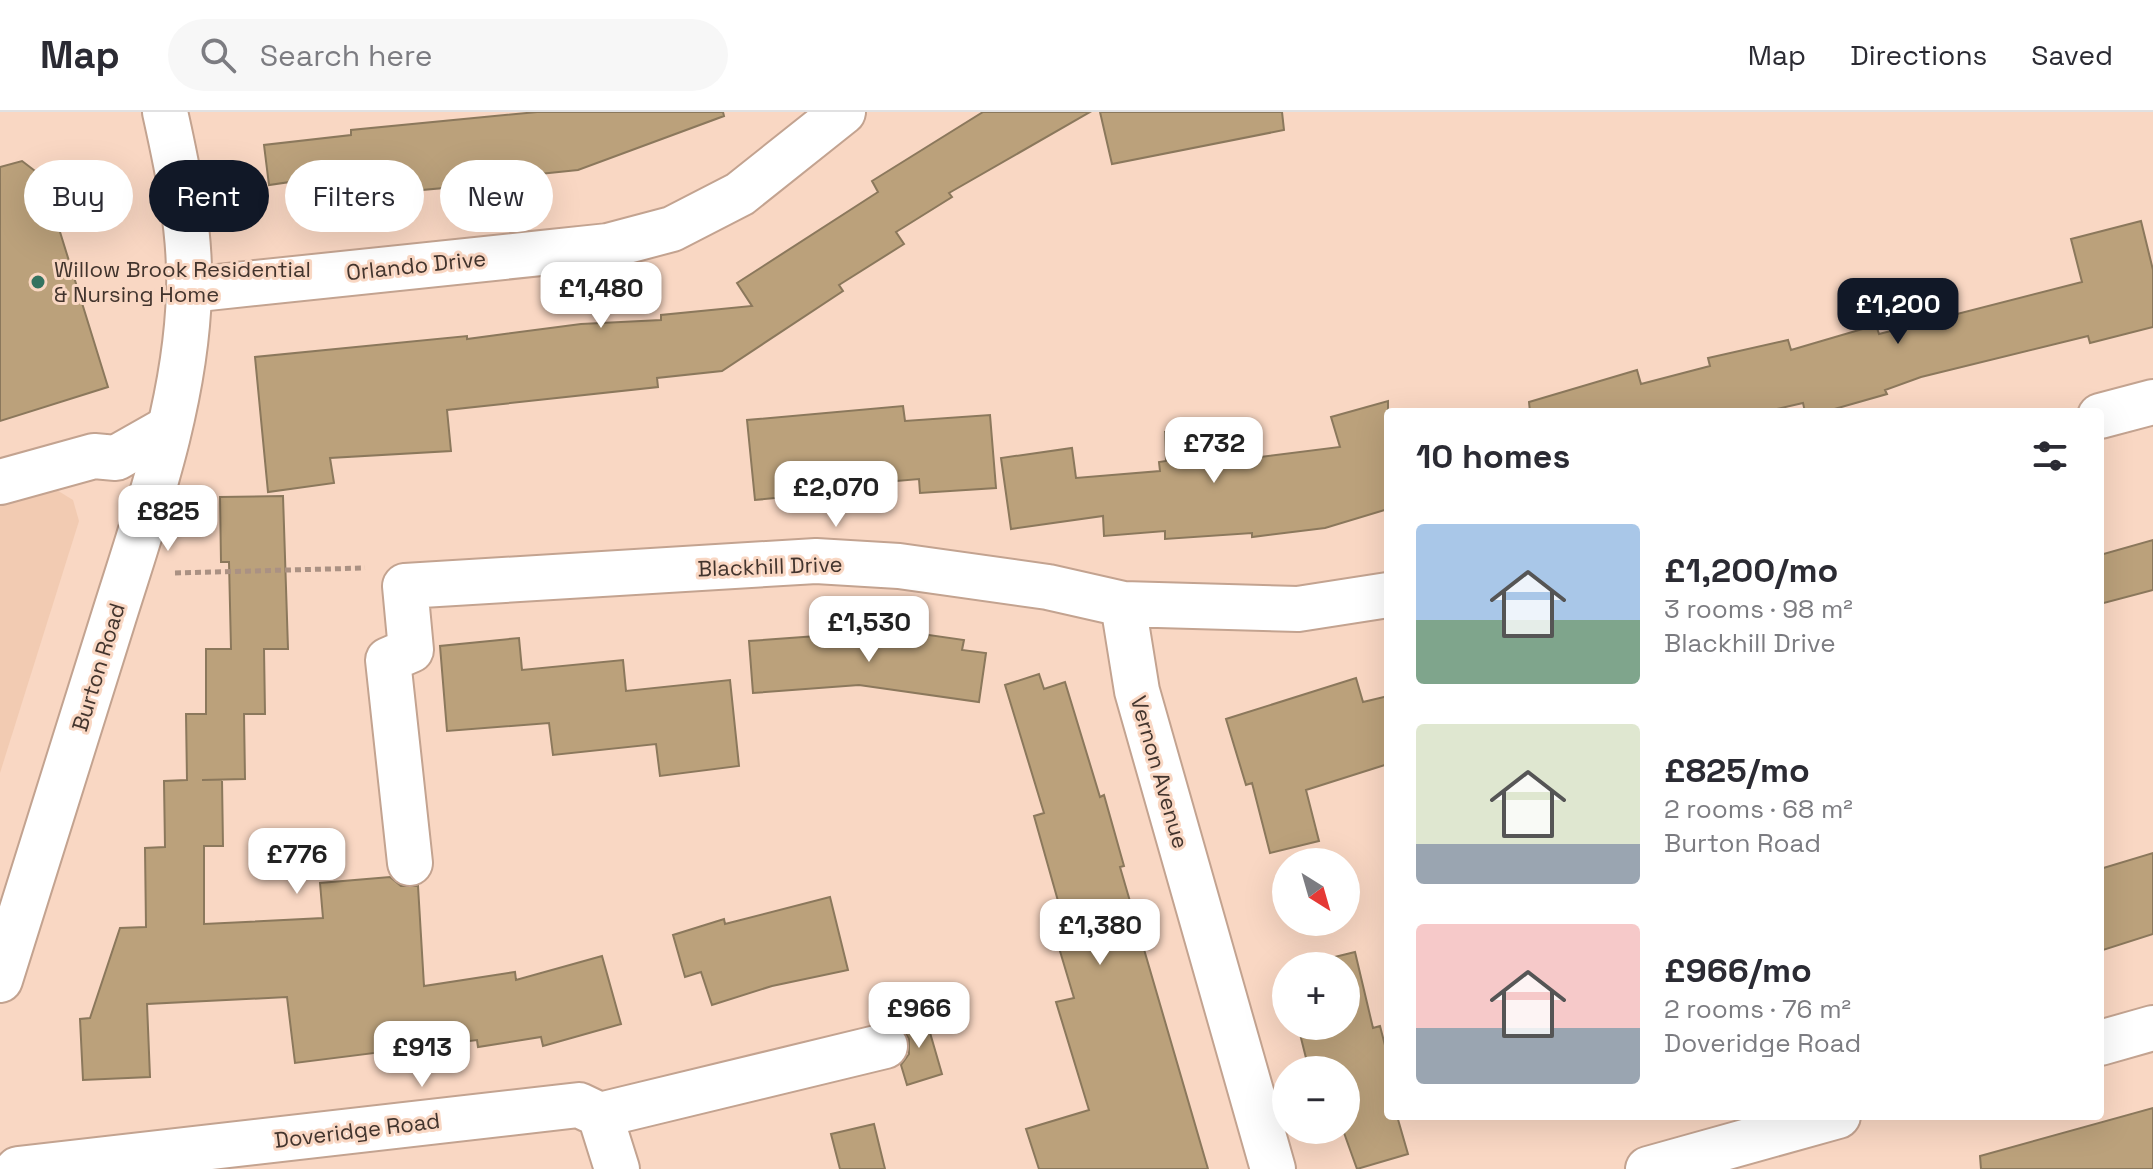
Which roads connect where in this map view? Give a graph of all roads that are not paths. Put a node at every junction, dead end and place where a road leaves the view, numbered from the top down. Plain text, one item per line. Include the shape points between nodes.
1 (165, 112) edge
2 (843, 112) edge
3 (189, 290) junction
4 (2153, 402) edge
5 (2104, 415) edge
6 (169, 428) junction
7 (0, 482) edge
8 (1384, 596) edge
9 (1123, 604) junction
10 (410, 863) dead end
11 (0, 980) edge
12 (2153, 1028) edge
13 (2104, 1042) edge
14 (885, 1046) dead end
15 (600, 1115) junction
16 (1824, 1120) edge
17 (18, 1169) edge
18 (617, 1169) edge
19 (1273, 1169) edge
20 (1648, 1169) edge

1 - 3 street, Burton Road via 184,215
2 - 3 street, Orlando Drive via 740,194 672,229 608,246
3 - 6 street, Burton Road via 185,347
4 - 5 street
6 - 7 street via 116,458 94,456
6 - 11 street, Burton Road
8 - 9 street, Blackhill Drive via 1298,609
9 - 10 street, Blackhill Drive via 1048,587 899,566 816,561 405,586 411,650 388,660
9 - 19 street, Vernon Avenue via 1137,691
12 - 13 street
14 - 15 street, Doveridge Road
15 - 17 street, Doveridge Road via 579,1105
15 - 18 street
16 - 20 street

